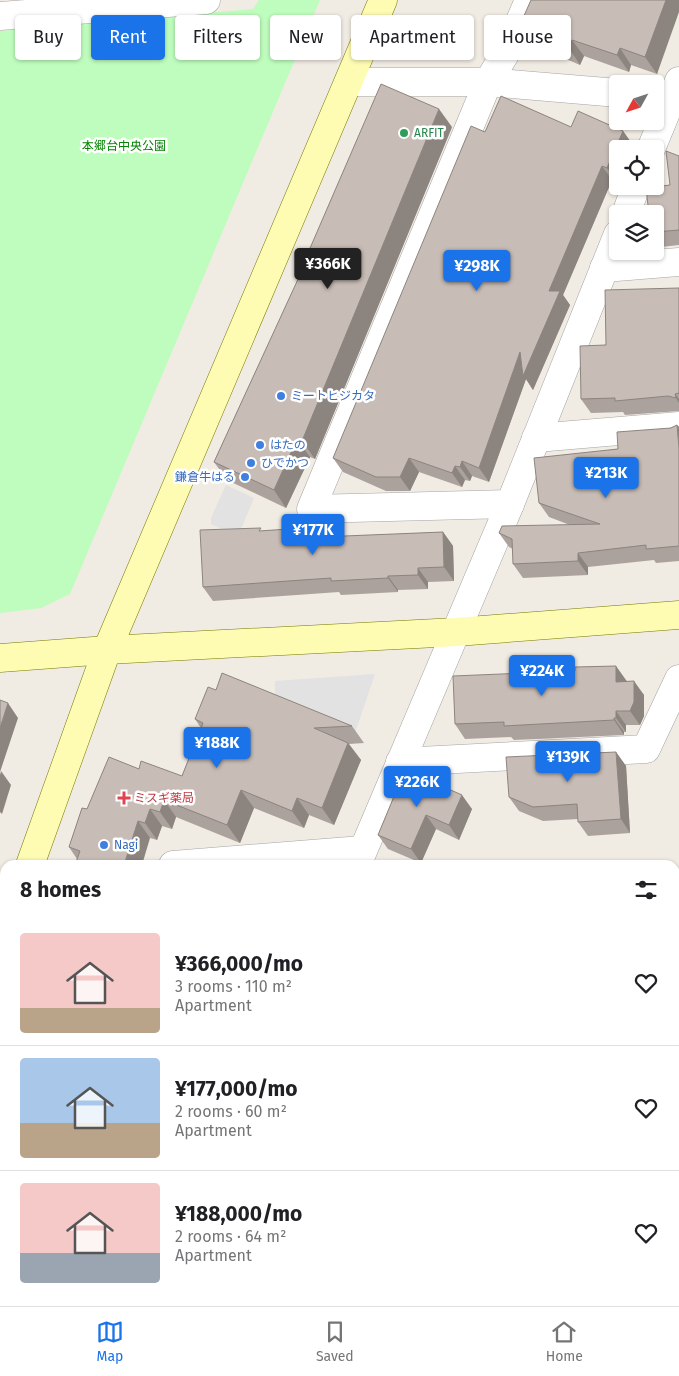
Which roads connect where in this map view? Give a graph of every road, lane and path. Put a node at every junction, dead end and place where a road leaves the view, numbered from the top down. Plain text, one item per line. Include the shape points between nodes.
1 (206, 0) edge
2 (383, 0) edge
3 (529, 0) edge
4 (0, 16) edge
5 (349, 82) junction
6 (488, 82) junction
7 (609, 92) edge
8 (671, 93) edge
9 (654, 140) edge
10 (609, 256) edge
11 (679, 262) edge
12 (604, 268) junction
13 (679, 426) edge
14 (536, 438) junction
15 (510, 504) junction
16 (679, 615) edge
17 (456, 632) junction
18 (107, 650) junction
19 (0, 658) edge
20 (679, 679) edge
21 (400, 762) junction
22 (359, 857) edge
23 (32, 860) edge
24 (289, 860) edge

1 - 4 street
2 - 5 street
3 - 6 street via 508,49
5 - 6 street
5 - 18 street
6 - 7 street
6 - 15 street via 311,509
8 - 9 street
10 - 12 street
11 - 12 street
12 - 14 street
13 - 14 street
14 - 15 street
15 - 17 street
16 - 17 street
17 - 18 street
17 - 21 street
18 - 19 street
18 - 23 street
20 - 21 street via 646,749
21 - 22 street
22 - 24 street

